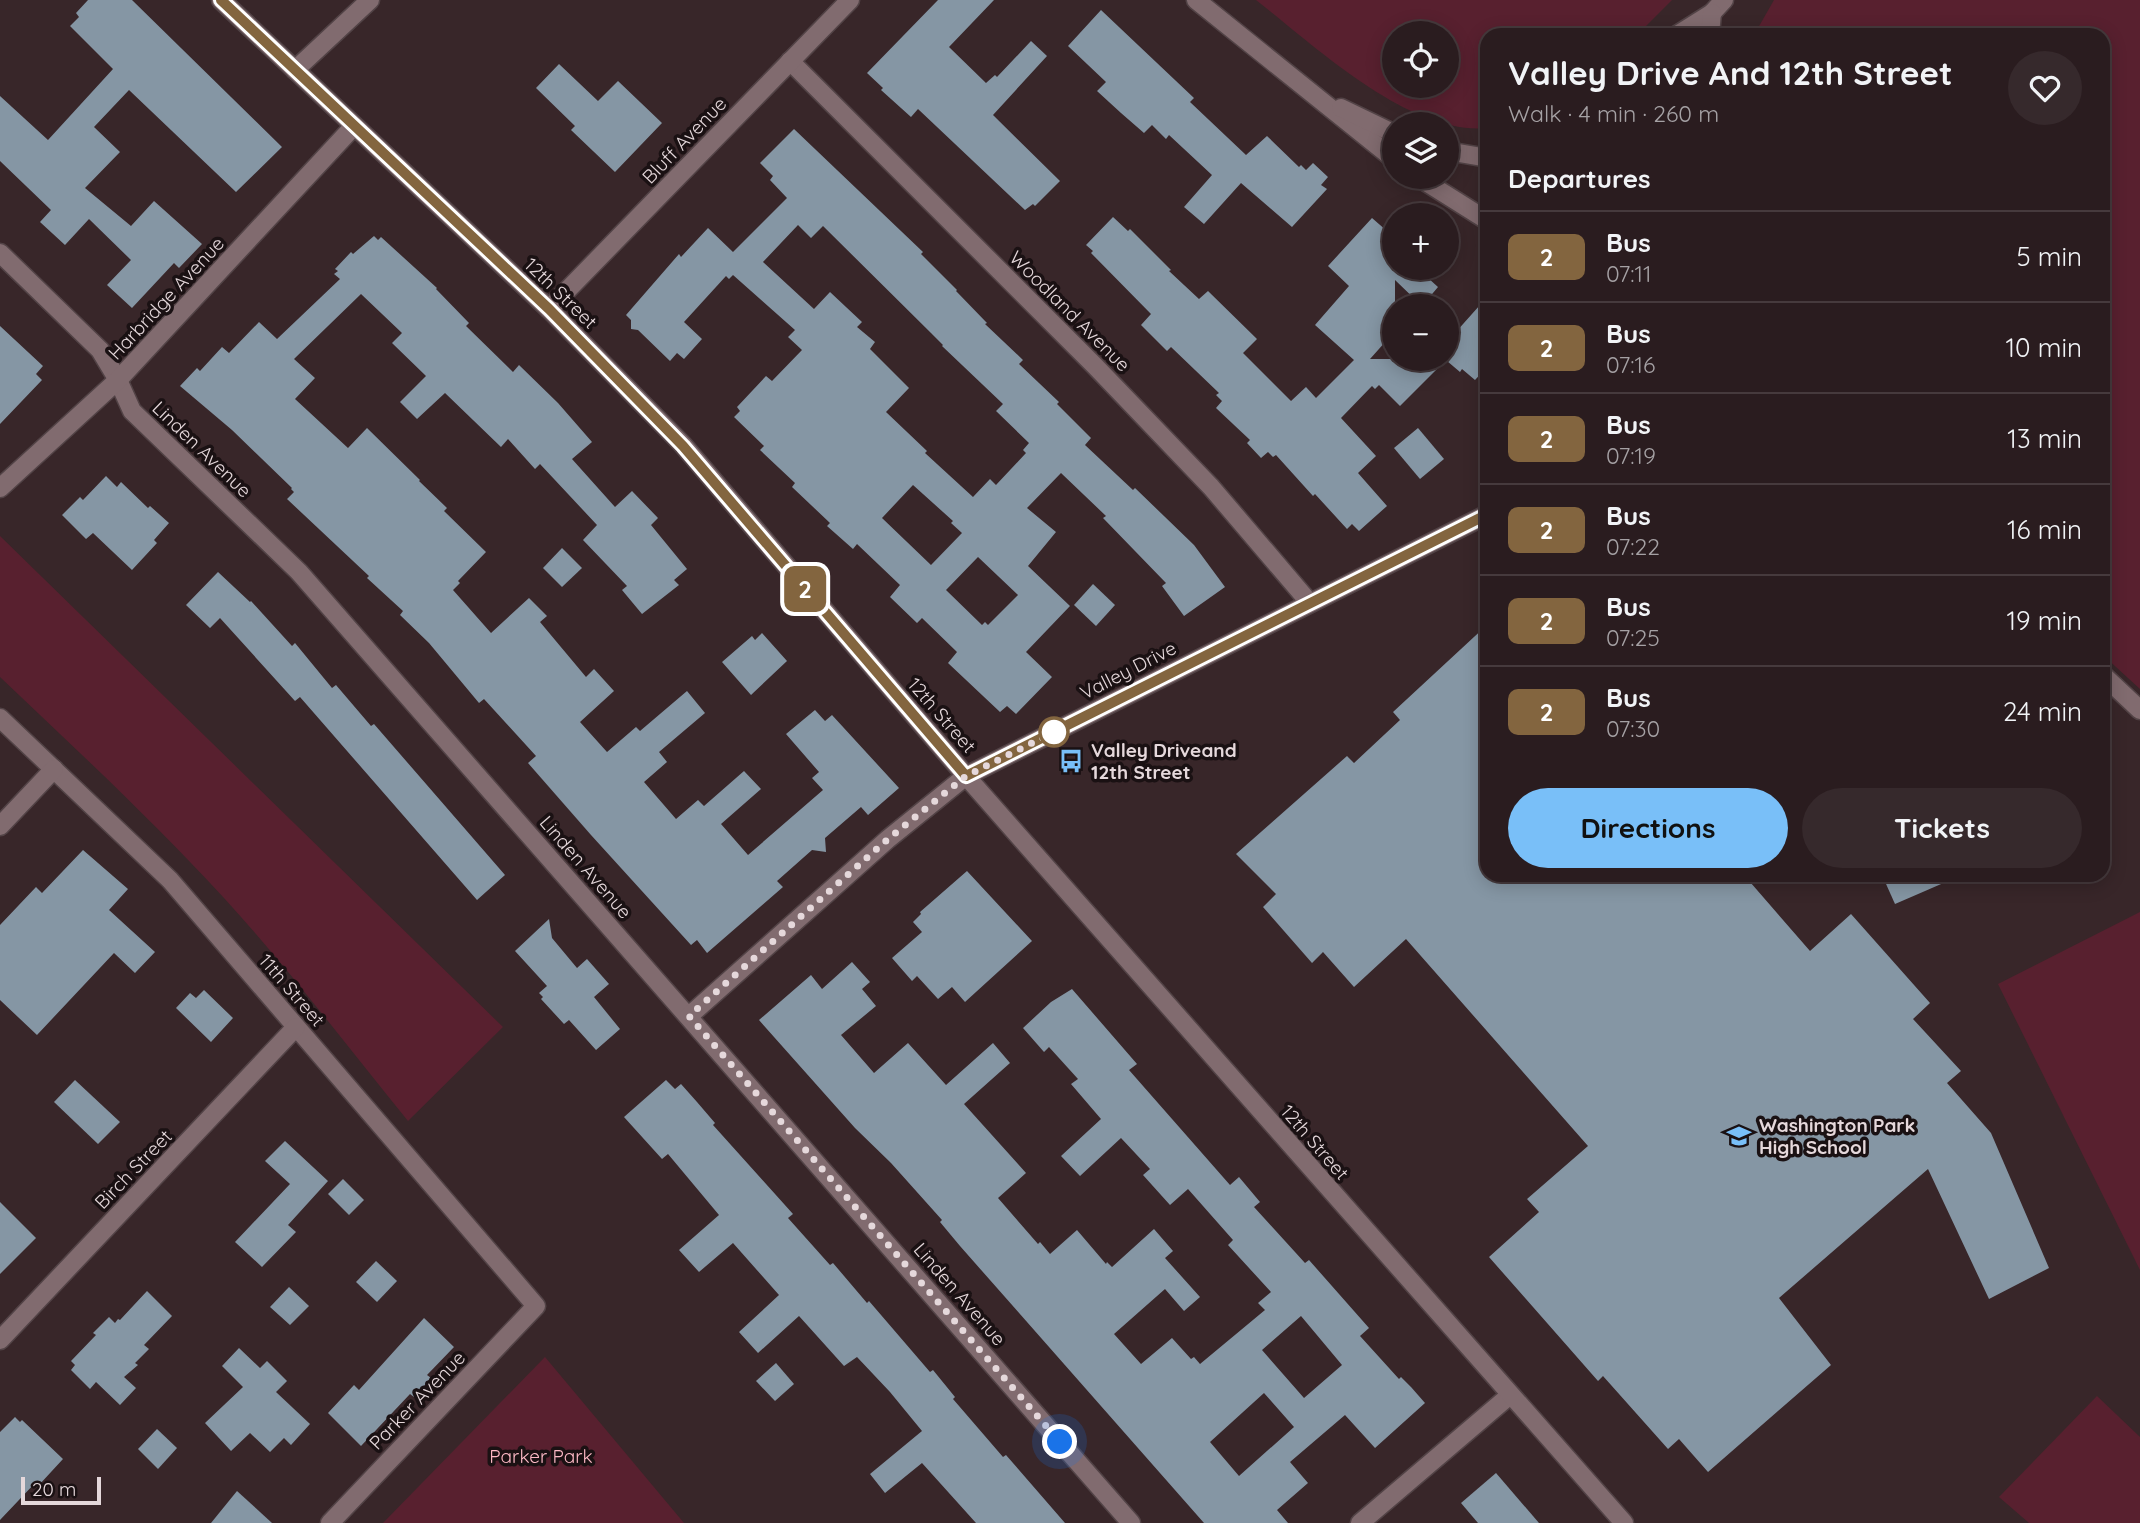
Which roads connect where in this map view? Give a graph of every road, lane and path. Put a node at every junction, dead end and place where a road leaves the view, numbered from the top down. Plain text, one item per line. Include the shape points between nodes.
1 (221, 0) edge
2 (370, 0) edge
3 (850, 0) edge
4 (1196, 0) edge
5 (1718, 7) edge
6 (1686, 28) edge
7 (1712, 28) edge
8 (790, 61) junction
9 (295, 70) junction
10 (1312, 95) junction
11 (354, 126) junction
12 (1382, 128) edge
13 (1382, 150) edge
14 (1459, 153) edge
15 (1480, 157) edge
16 (1438, 189) edge
17 (1480, 216) edge
18 (0, 253) edge
19 (549, 309) junction
20 (118, 380) junction
21 (0, 488) edge
22 (1480, 518) edge
23 (1309, 602) junction
24 (2110, 682) edge
25 (2140, 710) edge
26 (0, 718) edge
27 (54, 769) junction
28 (966, 776) junction
29 (0, 826) edge
30 (689, 1016) junction
31 (296, 1027) junction
32 (536, 1306) joint
33 (0, 1340) edge
34 (1510, 1396) junction
35 (330, 1523) edge
36 (1131, 1523) edge
37 (1360, 1523) edge
38 (1623, 1523) edge

1 - 9 street, 12th Street
2 - 9 street
3 - 8 street, Bluff Avenue
4 - 10 street
5 - 6 street
5 - 7 street
8 - 19 street, Bluff Avenue
8 - 23 street, Woodland Avenue via 1096,366 1211,487
9 - 11 street, 12th Street
10 - 12 street
10 - 13 street
11 - 19 street, 12th Street
11 - 20 street, Harbridge Avenue
14 - 15 street
16 - 17 street
18 - 20 street, Linden Avenue via 100,350
19 - 28 street, 12th Street via 683,446
20 - 21 street, Harbridge Avenue
20 - 30 street, Linden Avenue via 132,411 299,572
22 - 23 street, Valley Drive
23 - 28 street, Valley Drive
24 - 25 street
26 - 27 street, 11th Street
27 - 29 street
27 - 31 street, 11th Street via 170,880
28 - 30 street, Valley Drive
28 - 34 street, 12th Street
30 - 36 street, Linden Avenue
31 - 32 street, 11th Street
31 - 33 street, Birch Street
32 - 35 street, Parker Avenue
34 - 37 street
34 - 38 street, 12th Street

